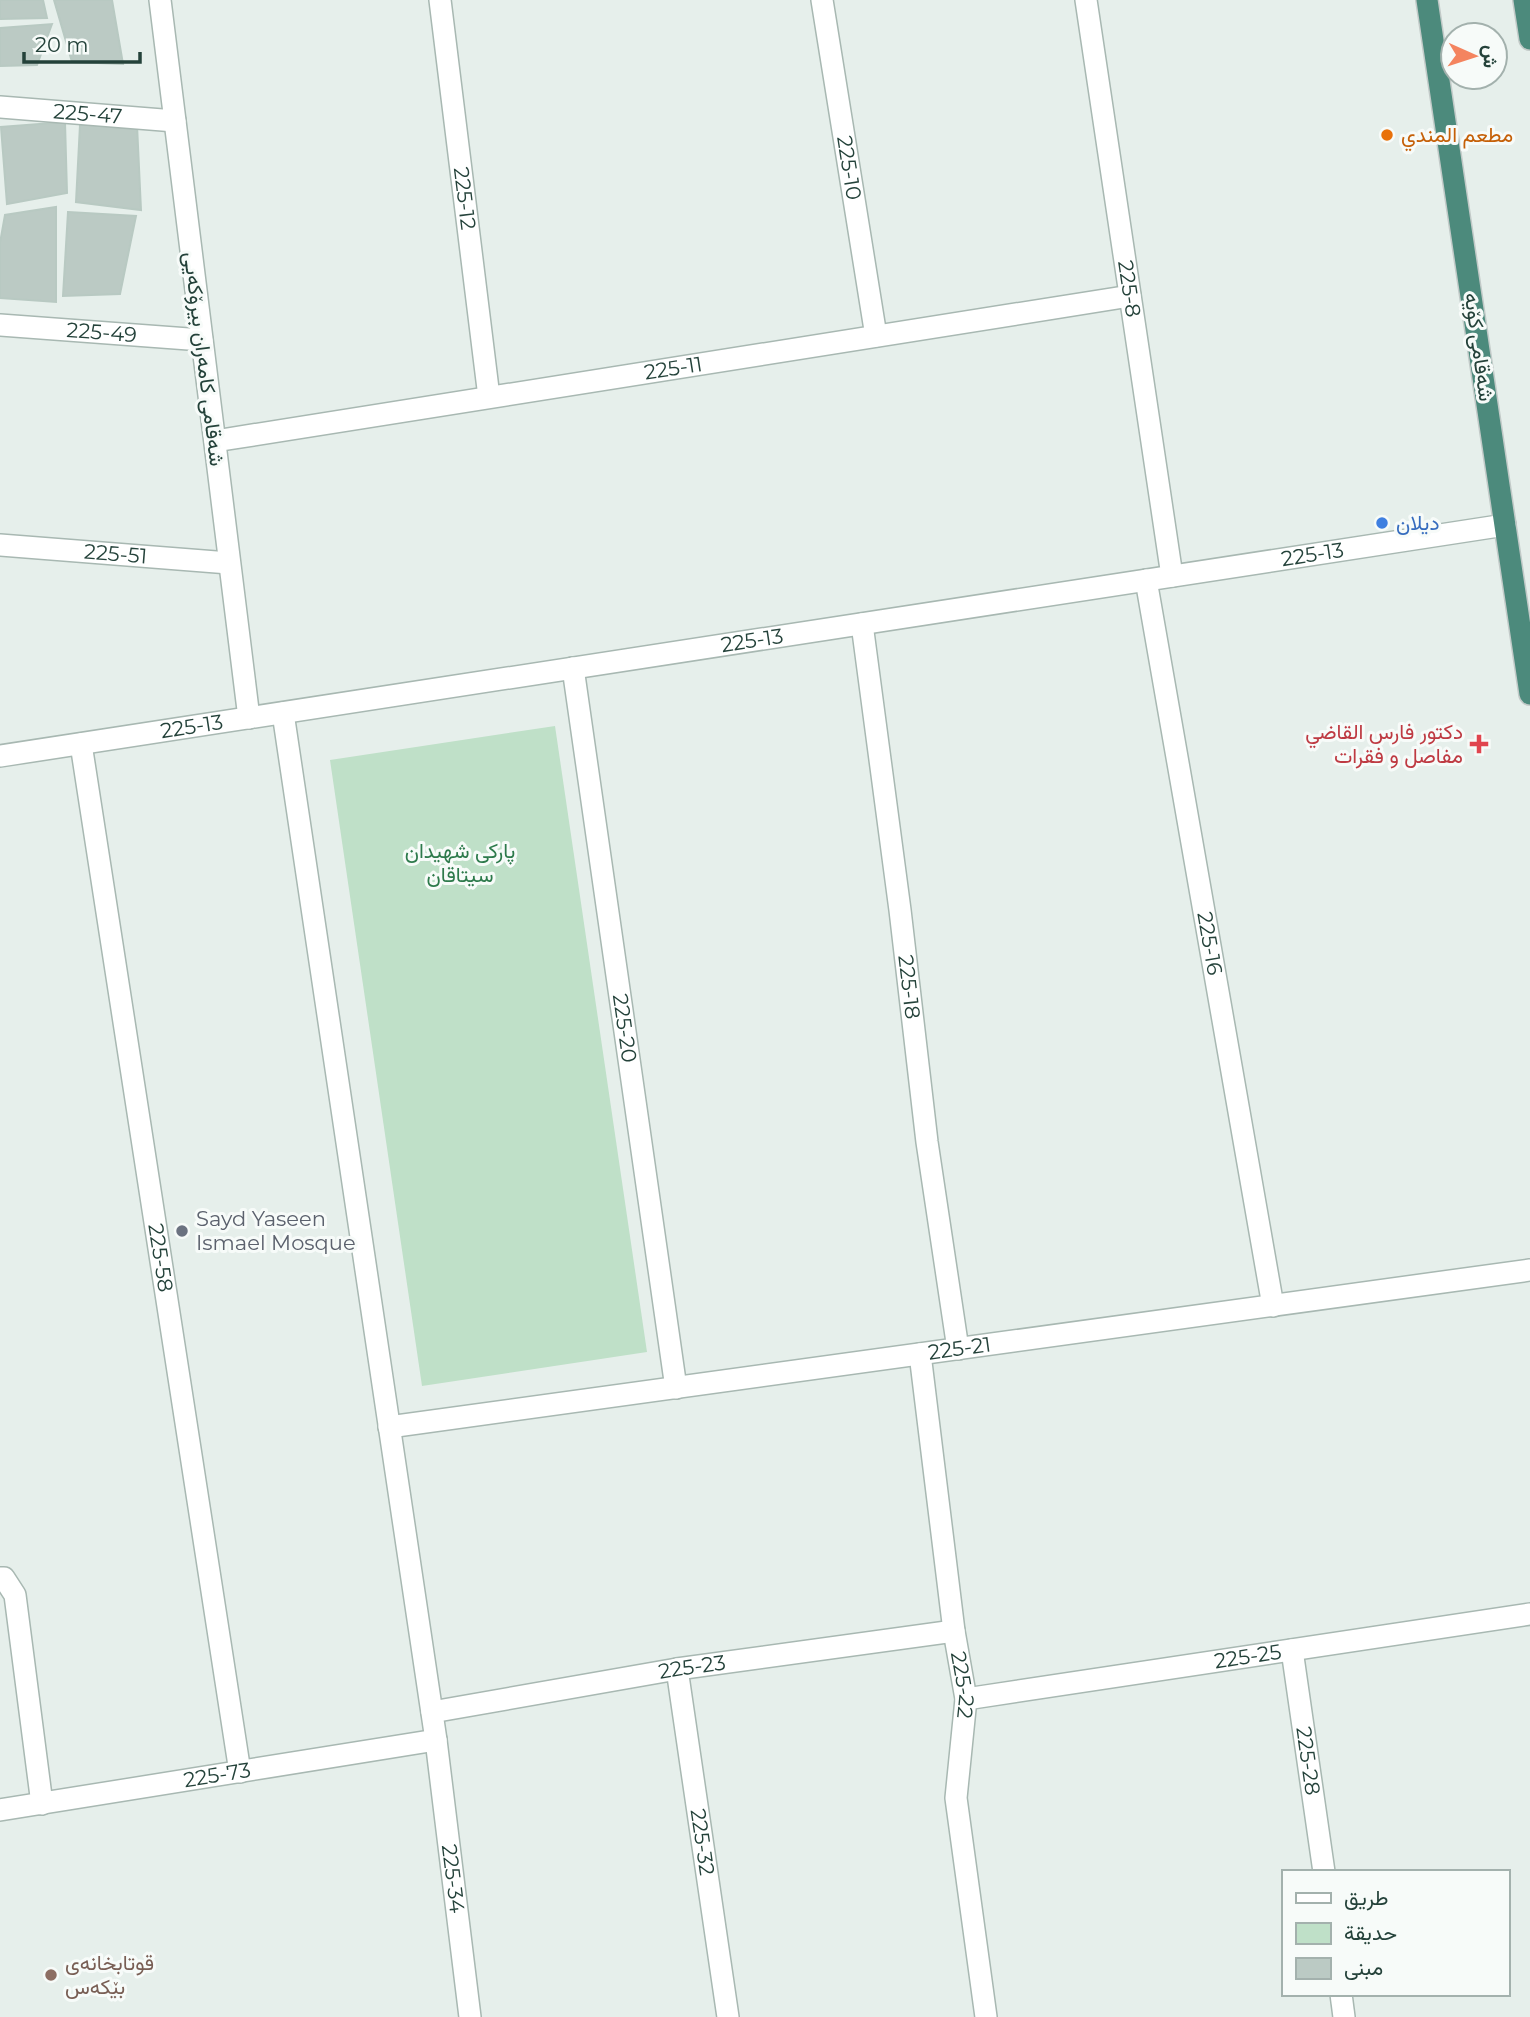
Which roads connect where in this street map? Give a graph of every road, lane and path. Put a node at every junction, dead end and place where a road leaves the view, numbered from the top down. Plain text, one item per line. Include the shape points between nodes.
1 (160, 0) edge
2 (440, 0) edge
3 (822, 0) edge
4 (1087, 0) edge
5 (1427, 0) edge
6 (1524, 0) edge
7 (1530, 39) edge
8 (0, 107) edge
9 (175, 121) junction
10 (1130, 296) junction
11 (0, 325) edge
12 (876, 336) junction
13 (202, 340) junction
14 (489, 397) junction
15 (215, 441) junction
16 (1505, 525) junction
17 (0, 545) edge
18 (229, 563) junction
19 (1172, 576) junction
20 (1146, 580) junction
21 (862, 624) junction
22 (573, 668) junction
23 (1530, 694) edge
24 (283, 713) junction
25 (249, 718) junction
26 (81, 744) junction
27 (0, 756) edge
28 (1530, 1270) edge
29 (1273, 1306) junction
30 (958, 1349) junction
31 (920, 1354) junction
32 (676, 1388) junction
33 (389, 1427) junction
34 (0, 1578) edge
35 (1530, 1614) edge
36 (954, 1631) junction
37 (1292, 1650) junction
38 (677, 1669) junction
39 (966, 1699) junction
40 (432, 1712) junction
41 (436, 1741) junction
42 (240, 1772) junction
43 (42, 1804) junction
44 (0, 1810) edge
45 (1324, 1870) edge
46 (1341, 1996) edge
47 (470, 2017) edge
48 (728, 2017) edge
49 (985, 2017) edge
50 (1344, 2017) edge

1 - 9 street, شه‌قامی كامەران بیرۆكەیی
2 - 14 street, 225-12
3 - 12 street, 225-10
4 - 10 street, 225-8
5 - 16 highway, شەقامی کۆیە
6 - 7 highway
8 - 9 street, 225-47
9 - 13 street, شه‌قامی كامەران بیرۆكەیی
10 - 12 street, 225-11
10 - 19 street, 225-8
11 - 13 street, 225-49
12 - 14 street, 225-11
13 - 15 street, شه‌قامی كامەران بیرۆكەیی
14 - 15 street, 225-11
15 - 18 street, شه‌قامی كامەران بیرۆكەیی
16 - 19 street, 225-13
16 - 23 highway, شەقامی کۆیە
17 - 18 street, 225-51
18 - 25 street, شه‌قامی كامەران بیرۆكەیی
19 - 20 street, 225-13
20 - 21 street, 225-13
20 - 29 street, 225-16
21 - 22 street, 225-13
21 - 30 street, 225-18 via 927,1142
22 - 24 street, 225-13
22 - 32 street, 225-20
24 - 25 street, 225-13
24 - 33 street, 225-34
25 - 26 street, 225-13
26 - 27 street, 225-13
26 - 42 street, 225-58
28 - 29 street, 225-21
29 - 30 street, 225-21
30 - 31 street, 225-21
31 - 32 street, 225-21
31 - 36 street, 225-22
32 - 33 street, 225-21
33 - 40 street, 225-34
34 - 43 street via 15,1595
35 - 37 street, 225-25
36 - 38 street, 225-23
36 - 39 street, 225-22
37 - 39 street, 225-25
37 - 45 street, 225-28
38 - 40 street, 225-23
38 - 48 street, 225-32
39 - 49 street, 225-22 via 956,1798
40 - 41 street, 225-34
41 - 42 street, 225-73
41 - 47 street, 225-34
42 - 43 street, 225-73
43 - 44 street, 225-73
46 - 50 street

